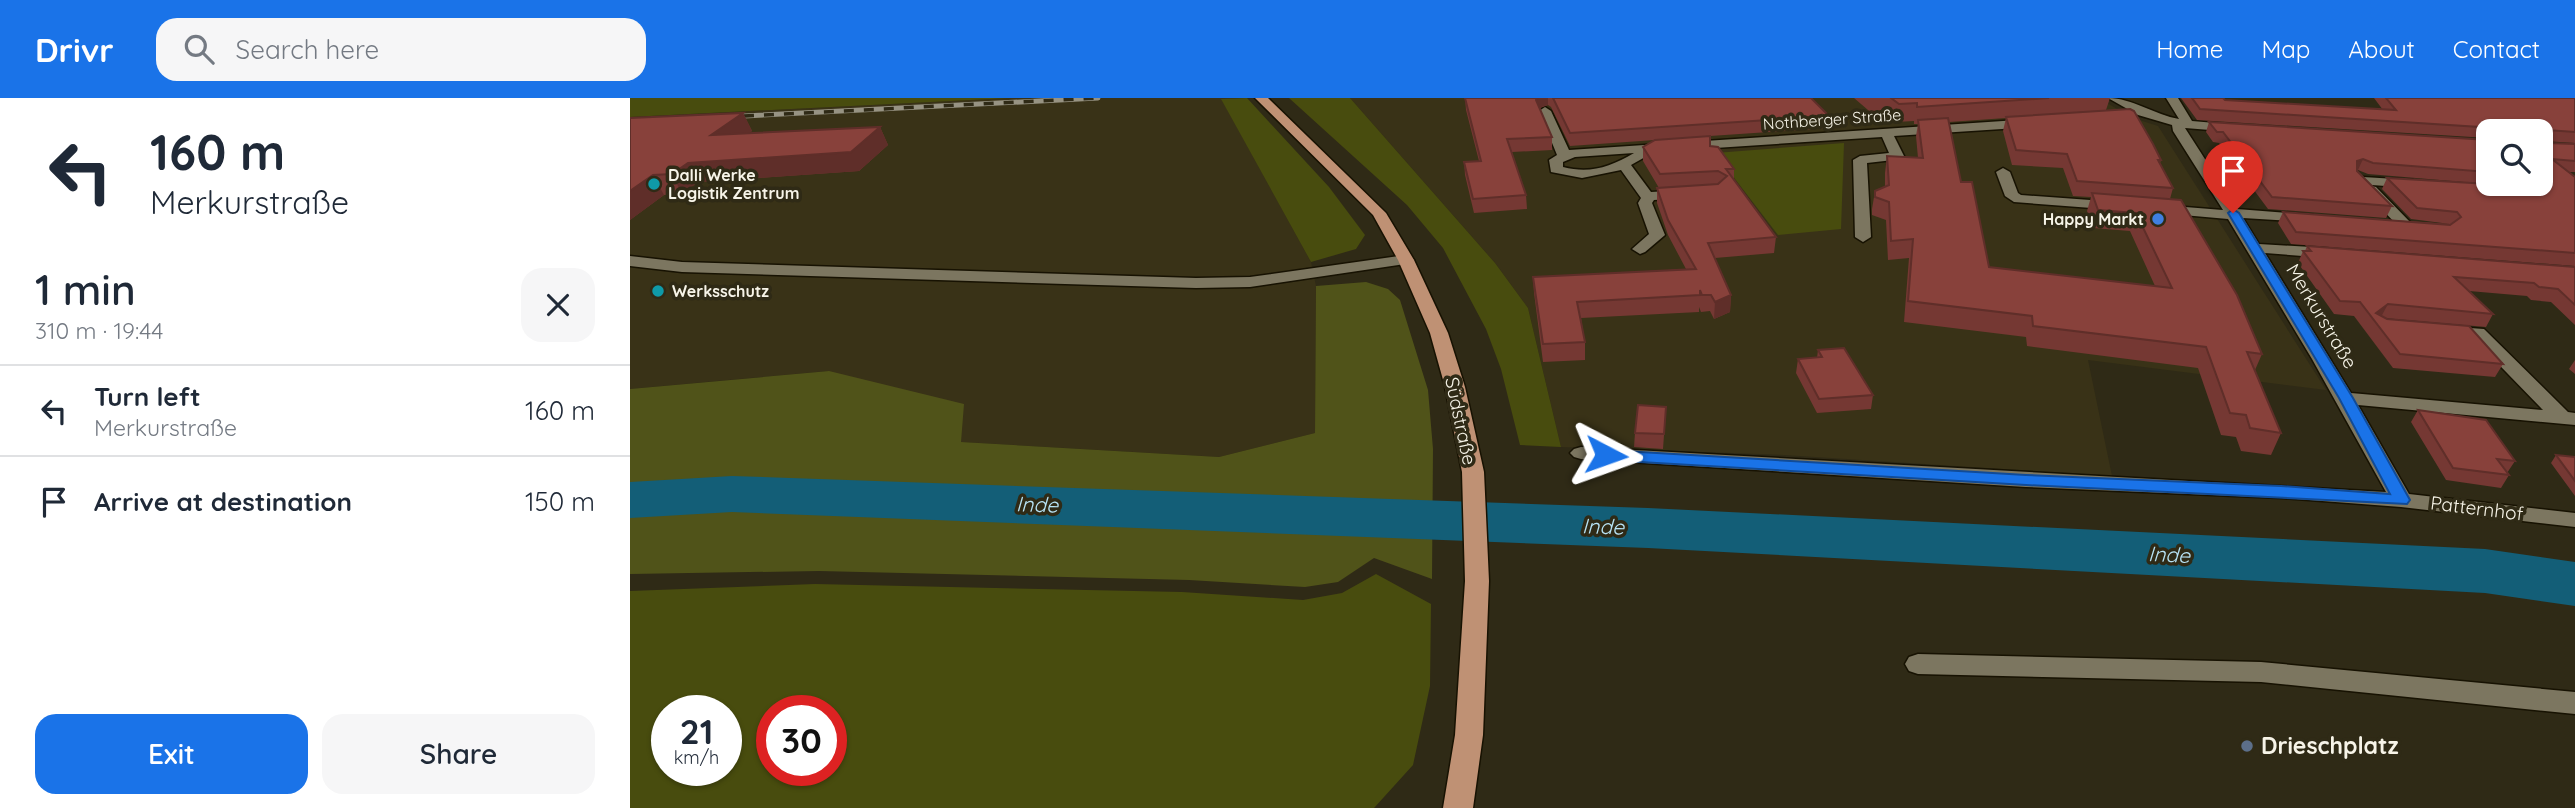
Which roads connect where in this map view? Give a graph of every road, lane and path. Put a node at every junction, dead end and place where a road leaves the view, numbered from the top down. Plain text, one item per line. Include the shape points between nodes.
1 (2113, 98) edge
2 (2172, 98) edge
3 (1262, 99) edge
4 (1545, 111) dead end
5 (2143, 115) junction
6 (2124, 117) edge
7 (2041, 123) edge
8 (2184, 124) junction
9 (2250, 129) edge
10 (1887, 133) junction
11 (1649, 149) junction
12 (1565, 157) junction
13 (1622, 165) junction
14 (2003, 172) dead end
15 (2427, 185) edge
16 (1705, 193) edge
17 (1649, 196) junction
18 (2234, 214) junction
19 (2326, 220) edge
20 (2380, 224) edge
21 (1863, 237) dead end
22 (2255, 248) junction
23 (1640, 249) dead end
24 (2348, 255) edge
25 (1406, 260) junction
26 (630, 261) edge
27 (2423, 328) edge
28 (2346, 398) junction
29 (2568, 418) edge
30 (1581, 453) dead end
31 (2402, 500) junction
32 (2575, 520) edge
33 (1918, 664) dead end
34 (2575, 703) edge
35 (1458, 808) edge

1 - 5 street
2 - 8 street, Merkurstraße
3 - 25 main road, Südstraße via 1379,213
4 - 12 street
5 - 6 street
5 - 8 street
7 - 10 street, Nothberger Straße
8 - 9 street
8 - 18 street, Merkurstraße via 2179,131
10 - 11 street, Nothberger Straße
10 - 21 street via 1897,156 1860,160
11 - 12 street, Nothberger Straße
11 - 13 street, Nothberger Straße
12 - 13 street, Nothberger Straße via 1556,160 1556,169 1574,176 1609,173
13 - 17 street
14 - 18 street via 2012,196 2019,199
15 - 20 street via 2358,175 2413,226
16 - 17 street
17 - 23 street via 1645,203 1657,235
18 - 19 street
18 - 22 street, Merkurstraße
22 - 24 street
22 - 28 street, Merkurstraße
25 - 26 street via 1250,282 1195,284 672,267
25 - 35 main road, Südstraße via 1439,333 1472,472 1477,581 1469,735
27 - 29 street via 2478,333
28 - 29 street
28 - 31 street, Merkurstraße
30 - 31 street, Patternhof
31 - 32 street, Patternhof
33 - 34 street via 2261,671

